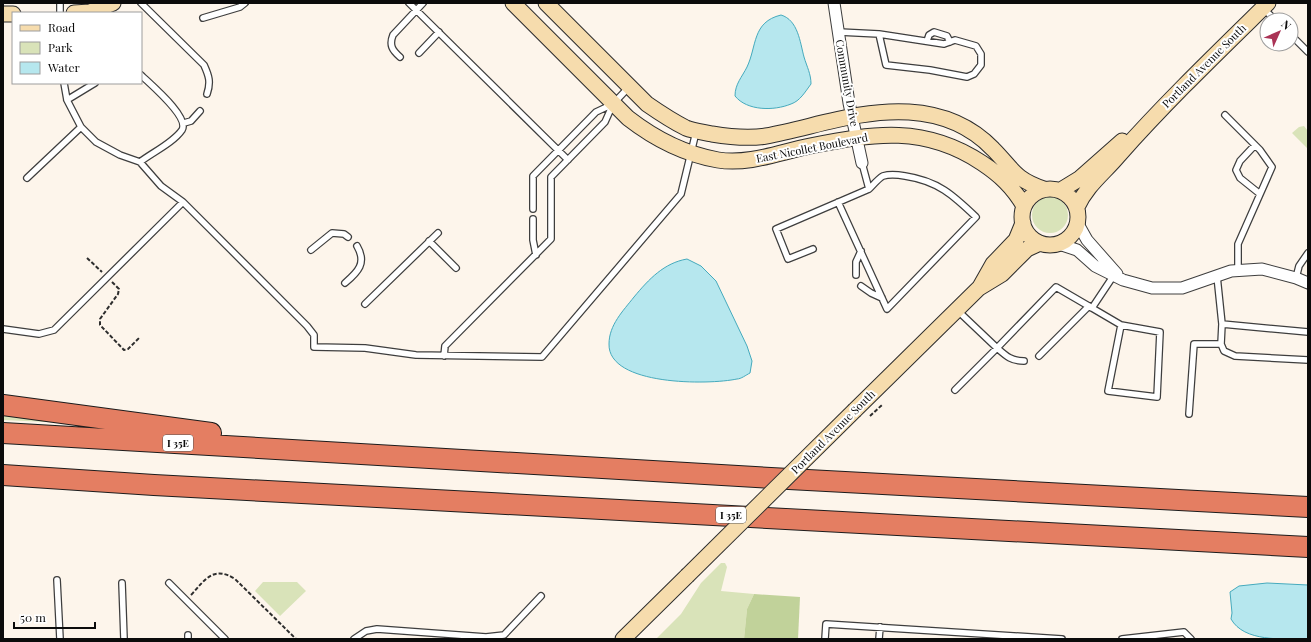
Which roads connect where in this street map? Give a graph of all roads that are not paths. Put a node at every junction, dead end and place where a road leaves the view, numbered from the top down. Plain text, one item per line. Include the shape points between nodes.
1 (113, 3) edge
2 (141, 3) edge
3 (245, 3) edge
4 (409, 3) edge
5 (423, 3) edge
6 (513, 3) edge
7 (546, 3) edge
8 (834, 3) edge
9 (1265, 6) edge
10 (416, 10) junction
11 (90, 12) edge
12 (203, 18) dead end
13 (439, 32) junction
14 (838, 32) junction
15 (880, 34) junction
16 (927, 41) junction
17 (950, 42) junction
18 (1299, 43) edge
19 (1308, 52) edge
20 (419, 53) dead end
21 (400, 57) dead end
22 (142, 77) edge
23 (64, 84) edge
24 (93, 84) edge
25 (629, 87) junction
26 (207, 94) dead end
27 (67, 100) junction
28 (613, 104) junction
29 (200, 111) dead end
30 (1156, 113) junction
31 (1225, 115) dead end
32 (852, 117) junction
33 (184, 123) junction
34 (81, 127) junction
35 (697, 131) junction
36 (856, 138) junction
37 (1256, 145) junction
38 (559, 150) junction
39 (690, 153) junction
40 (568, 160) junction
41 (140, 162) junction
42 (862, 163) joint
43 (27, 178) dead end
44 (869, 189) junction
45 (1044, 189) junction
46 (1061, 190) junction
47 (1260, 194) junction
48 (183, 202) junction
49 (838, 202) junction
50 (1024, 206) junction
51 (1077, 207) junction
52 (533, 209) dead end
53 (533, 218) dead end
54 (1023, 224) junction
55 (1078, 224) junction
56 (438, 233) dead end
57 (348, 237) dead end
58 (429, 241) junction
59 (1040, 243) junction
60 (1059, 244) junction
61 (357, 246) dead end
62 (813, 249) dead end
63 (311, 250) dead end
64 (861, 251) junction
65 (1308, 253) edge
66 (536, 254) junction
67 (456, 268) dead end
68 (1238, 271) junction
69 (856, 275) dead end
70 (1217, 276) junction
71 (1118, 277) junction
72 (1296, 278) junction
73 (345, 283) dead end
74 (1308, 283) edge
75 (861, 286) dead end
76 (979, 288) junction
77 (882, 298) junction
78 (365, 304) dead end
79 (1090, 307) junction
80 (956, 310) junction
81 (1222, 324) junction
82 (1121, 325) junction
83 (3, 330) edge
84 (1308, 332) edge
85 (1221, 344) junction
86 (996, 348) junction
87 (444, 356) junction
88 (1039, 356) dead end
89 (1308, 360) edge
90 (1024, 361) dead end
91 (955, 390) dead end
92 (3, 405) edge
93 (1189, 414) dead end
94 (3, 433) edge
95 (354, 453) junction
96 (3, 475) edge
97 (154, 485) junction
98 (3, 488) edge
99 (1308, 507) edge
100 (1308, 548) edge
101 (57, 580) dead end
102 (168, 583) dead end
103 (122, 584) dead end
104 (541, 596) dead end
105 (880, 627) junction
106 (495, 637) edge
107 (60, 639) edge
108 (124, 639) edge
109 (225, 639) edge
110 (354, 639) edge
111 (623, 639) edge
112 (825, 639) edge
113 (879, 639) edge
114 (1062, 639) edge
115 (1122, 639) edge
116 (1191, 639) edge

1 - 11 street
2 - 26 lane via 204,65 210,76
3 - 12 lane via 240,7
4 - 10 lane
5 - 10 lane
6 - 28 street, East Nicollet Boulevard
7 - 25 street, East Nicollet Boulevard
8 - 14 street, Community Drive
9 - 30 street, Portland Avenue South
10 - 13 lane
10 - 21 lane via 397,29 390,41 391,47
13 - 20 lane
13 - 38 lane
14 - 15 lane
14 - 32 street, Community Drive
15 - 16 lane
15 - 17 lane via 886,65 967,77 974,74 981,65 981,54 976,46 955,40
16 - 17 lane via 944,44
16 - 17 lane via 929,35 934,32 945,34
18 - 19 lane
22 - 33 lane via 179,114
23 - 27 lane
24 - 27 lane
25 - 28 lane
25 - 35 street, East Nicollet Boulevard via 665,117
27 - 34 lane
28 - 38 lane via 596,112
28 - 39 street, East Nicollet Boulevard via 649,134 670,146
28 - 40 lane via 605,122
29 - 33 lane via 191,121
30 - 46 street, Portland Avenue South via 1079,179
30 - 51 street, Portland Avenue South via 1087,188
31 - 37 lane
32 - 35 street, East Nicollet Boulevard via 766,136 735,138
32 - 36 street, Community Drive
32 - 45 street, East Nicollet Boulevard via 880,112 910,112 942,117 970,129 993,148 1017,176
33 - 41 lane via 177,134
34 - 41 lane via 96,142
34 - 43 lane
35 - 39 lane
36 - 39 street, East Nicollet Boulevard via 755,159 719,160
36 - 42 street, Community Drive
36 - 50 street, East Nicollet Boulevard via 919,136 946,144 996,172 1009,184
37 - 47 lane via 1272,167
37 - 47 lane via 1240,161 1236,170 1240,178
38 - 40 lane
38 - 52 lane via 533,176
39 - 87 lane via 681,194 542,357
40 - 66 lane via 551,177 551,239
41 - 48 lane via 161,186
42 - 44 lane
44 - 49 lane
44 - 77 lane via 883,176 918,178 952,193 976,217 887,309
45 - 46 street
45 - 50 street via 1036,192
46 - 51 street
47 - 68 lane via 1238,244
48 - 83 lane via 54,330 39,334
48 - 87 lane via 307,326 314,335 314,347 365,348
49 - 62 lane via 776,229 788,259
49 - 64 lane
50 - 54 street
51 - 55 street
53 - 66 lane
54 - 59 street via 1029,236
54 - 76 street, Portland Avenue South via 1016,240 993,264
55 - 60 street via 1071,236
55 - 71 street via 1087,240
56 - 58 lane
57 - 63 lane via 332,233
58 - 67 lane
58 - 78 lane
59 - 60 street
59 - 76 street, Portland Avenue South via 1027,249 1002,274
60 - 71 street via 1076,250 1095,266
61 - 73 lane via 362,259 361,265 358,272
64 - 69 lane via 856,262
64 - 77 lane
65 - 72 lane via 1299,266
66 - 87 lane via 445,346
68 - 70 street
68 - 72 street via 1262,269
70 - 71 street via 1182,288 1152,288
70 - 81 lane
71 - 79 lane
72 - 74 street
75 - 77 lane
76 - 80 street, Portland Avenue South
79 - 82 lane
79 - 86 lane via 1056,287
79 - 88 lane
80 - 86 lane
80 - 111 street, Portland Avenue South, bridge
81 - 84 lane
81 - 85 lane
82 - 82 lane via 1160,332 1157,397 1108,391
85 - 89 lane via 1224,351 1235,356
85 - 93 lane via 1194,344
86 - 90 lane via 1015,361
86 - 91 lane
92 - 95 highway
94 - 95 highway, I 35E
95 - 99 highway, I 35E via 789,480
96 - 97 highway, I 35E
97 - 98 highway
97 - 100 highway, I 35E
101 - 107 lane
102 - 109 lane
103 - 108 lane
104 - 106 lane via 504,635
105 - 112 lane via 826,624
105 - 113 lane
105 - 114 lane
106 - 110 lane via 377,629 366,631
115 - 116 lane via 1184,632

